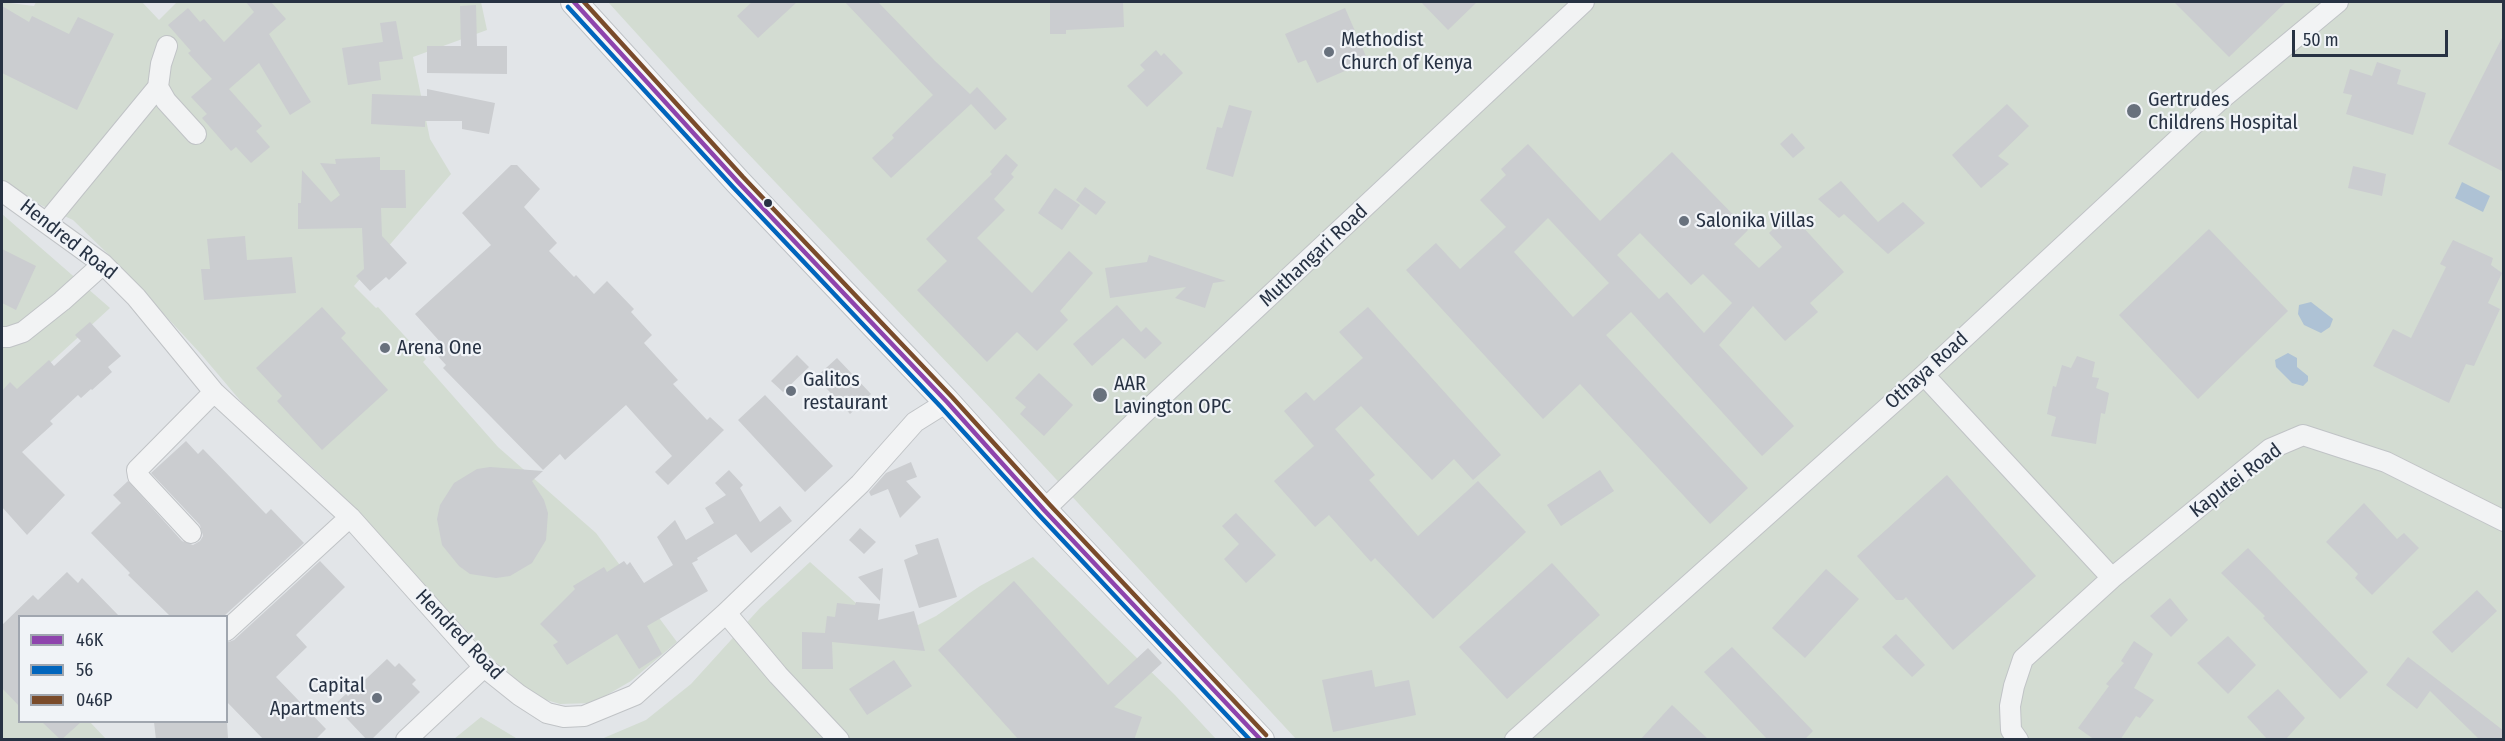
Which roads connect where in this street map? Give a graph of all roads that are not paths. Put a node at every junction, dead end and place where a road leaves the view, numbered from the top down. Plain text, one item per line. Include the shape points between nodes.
1 (574, 2) edge
2 (1584, 2) edge
3 (2338, 2) edge
4 (167, 46) dead end
5 (158, 87) junction
6 (196, 134) dead end
7 (2, 191) edge
8 (47, 222) junction
9 (103, 264) junction
10 (2, 337) edge
11 (1924, 375) junction
12 (214, 392) junction
13 (948, 402) junction
14 (1044, 510) junction
15 (350, 517) junction
16 (2504, 521) edge
17 (191, 533) dead end
18 (2112, 578) junction
19 (726, 613) junction
20 (228, 629) edge
21 (484, 667) junction
22 (406, 740) edge
23 (839, 740) edge
24 (1261, 740) edge
25 (1515, 740) edge
26 (2018, 740) edge

1 - 13 main road via 738,182
2 - 14 street, Muthangari Road
3 - 11 street, Othaya Road via 2219,101
4 - 5 street
5 - 6 street
5 - 8 street
7 - 8 street, Hendred Road
8 - 9 street, Hendred Road
9 - 10 street via 23,332
9 - 12 street, Hendred Road via 136,297
11 - 18 street
11 - 25 street, Othaya Road
12 - 15 street, Hendred Road
12 - 17 street via 137,470 138,476
13 - 14 main road
13 - 19 street, Hendred Road via 915,422 860,484
14 - 24 main road
15 - 20 street
15 - 21 street, Hendred Road
16 - 18 street, Kaputei Road via 2386,462 2303,435 2270,449
18 - 26 street, Kaputei Road via 2023,659 2010,706 2011,730
19 - 21 street, Hendred Road via 636,695 584,716 547,713
19 - 23 street
21 - 22 street

